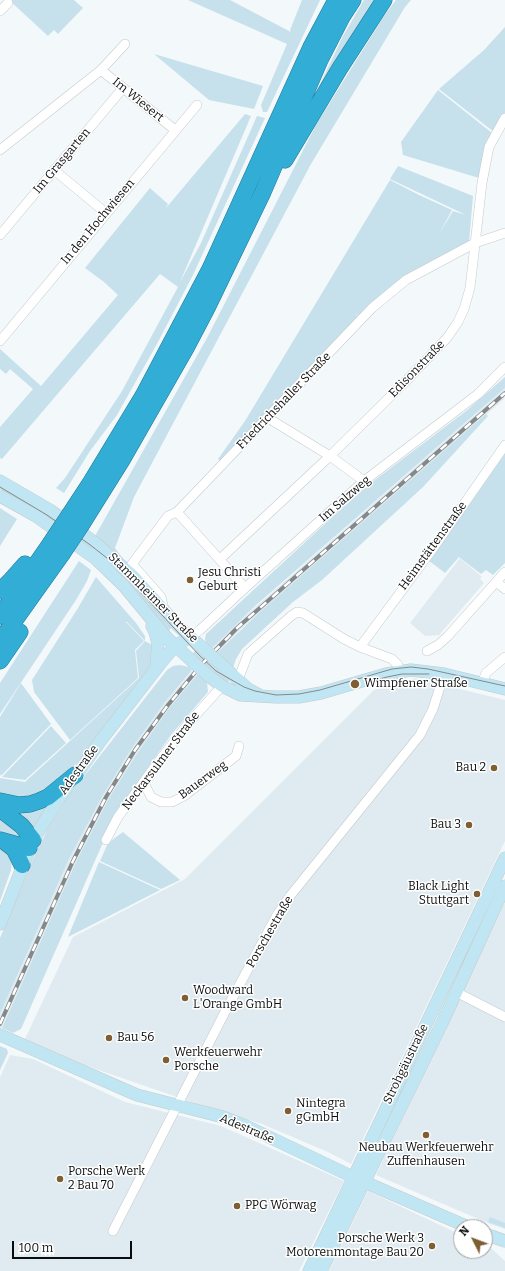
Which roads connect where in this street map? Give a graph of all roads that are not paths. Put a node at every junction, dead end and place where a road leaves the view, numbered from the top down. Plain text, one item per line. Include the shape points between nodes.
1 (324, 0) edge
2 (336, 0) edge
3 (353, 0) edge
4 (384, 0) edge
5 (8, 3) dead end
6 (0, 11) edge
7 (125, 44) dead end
8 (101, 70) junction
9 (298, 75) junction
10 (123, 88) junction
11 (197, 104) dead end
12 (505, 118) edge
13 (175, 130) junction
14 (0, 150) edge
15 (54, 170) junction
16 (262, 192) junction
17 (106, 213) junction
18 (505, 232) edge
19 (0, 235) edge
20 (475, 243) junction
21 (0, 340) edge
22 (505, 367) edge
23 (268, 418) junction
24 (505, 445) edge
25 (330, 456) junction
26 (0, 481) edge
27 (364, 481) junction
28 (0, 496) edge
29 (177, 512) junction
30 (76, 519) junction
31 (56, 549) junction
32 (220, 559) junction
33 (505, 572) edge
34 (496, 582) junction
35 (245, 588) junction
36 (505, 589) edge
37 (0, 591) edge
38 (22, 610) junction
39 (164, 611) junction
40 (145, 612) junction
41 (0, 616) edge
42 (190, 637) junction
43 (0, 641) edge
44 (175, 646) junction
45 (360, 647) junction
46 (427, 651) dead end
47 (505, 658) edge
48 (0, 661) edge
49 (156, 669) junction
50 (399, 671) junction
51 (444, 674) junction
52 (238, 680) junction
53 (482, 683) junction
54 (222, 686) junction
55 (505, 689) edge
56 (260, 695) junction
57 (240, 746) dead end
58 (75, 775) junction
59 (144, 783) junction
60 (0, 801) edge
61 (0, 809) edge
62 (106, 840) dead end
63 (3, 841) edge
64 (31, 844) junction
65 (505, 858) edge
66 (22, 865) junction
67 (505, 886) edge
68 (483, 918) junction
69 (0, 924) edge
70 (444, 986) junction
71 (456, 992) junction
72 (505, 1017) edge
73 (5, 1038) edge
74 (177, 1106) junction
75 (359, 1180) junction
76 (453, 1221) edge
77 (113, 1231) dead end
78 (493, 1237) edge
79 (505, 1242) edge
80 (309, 1271) edge
81 (321, 1271) edge

1 - 9 highway via 304,44
2 - 9 highway
3 - 16 highway via 320,60
4 - 16 highway via 340,68 290,154
5 - 6 street
7 - 8 street
8 - 10 street, Im Wiesert
8 - 14 street
9 - 30 highway via 200,288 143,396 91,482
10 - 13 street, Im Wiesert
10 - 15 street, Im Grasgarten
11 - 13 street, In den Hochwiesen
12 - 20 street, Edisonstraße via 489,147
13 - 17 street, In den Hochwiesen
15 - 17 street
15 - 19 street, Im Grasgarten
16 - 30 highway via 186,348 122,460
17 - 21 street, In den Hochwiesen
18 - 20 street, Friedrichshaller Straße
20 - 23 street, Friedrichshaller Straße via 406,280 372,308
20 - 25 street, Edisonstraße via 470,288 458,322 447,338 405,382
22 - 27 street, Im Salzweg via 478,394
23 - 25 street
23 - 29 street, Friedrichshaller Straße
24 - 45 street, Heimstättenstraße
25 - 27 street
25 - 32 street, Edisonstraße
26 - 39 main road, Stammheimer Straße via 50,510 96,543 133,576
27 - 35 street, Im Salzweg
28 - 40 main road, Stammheimer Straße via 36,516 96,559 124,586
29 - 32 street
29 - 39 street, Friedrichshaller Straße via 168,516 132,564 161,597
30 - 31 highway, bridge
31 - 37 highway via 28,560
31 - 38 highway
31 - 41 highway
32 - 35 street
33 - 34 street
34 - 36 street
34 - 46 street via 448,636
35 - 42 street, Im Salzweg
38 - 43 highway
38 - 48 highway via 20,632
39 - 42 main road, Stammheimer Straße
40 - 44 main road, Stammheimer Straße
40 - 49 main road via 157,639
42 - 44 main road, Adestraße
42 - 52 main road, Stammheimer Straße, bridge
44 - 49 main road, Adestraße
44 - 54 main road, Stammheimer Straße, bridge
45 - 50 street via 392,659 398,665
45 - 52 street via 303,613 297,612 248,654
47 - 53 street via 486,673
49 - 58 main road, Adestraße
50 - 51 main road, Stammheimer Straße
50 - 56 main road, Stammheimer Straße via 299,697
51 - 53 main road, Stammheimer Straße
51 - 74 street, Porschestraße via 433,710 420,735 277,915
52 - 56 main road, Stammheimer Straße
53 - 55 main road, Stammheimer Straße
54 - 56 main road, Stammheimer Straße via 240,695
54 - 59 street, Neckarsulmer Straße via 187,725
57 - 59 street, Bauerweg via 236,756 184,796 172,802 161,802 151,797
58 - 60 highway via 59,790 38,802 19,805
58 - 64 main road, Adestraße
59 - 62 street, Neckarsulmer Straße via 118,817
61 - 64 highway via 22,826
63 - 64 highway
63 - 66 highway via 14,849
64 - 66 main road, Adestraße
65 - 68 main road, Strohgäustraße
66 - 69 main road, Adestraße
67 - 68 main road, Strohgäustraße
68 - 70 main road, Strohgäustraße
68 - 71 main road, Strohgäustraße
70 - 71 main road
70 - 75 main road, Strohgäustraße
71 - 72 street
71 - 75 main road, Strohgäustraße
73 - 74 main road, Adestraße via 137,1095
74 - 75 main road, Adestraße via 223,1117 246,1126
74 - 77 street, Porschestraße
75 - 76 main road, Adestraße
75 - 80 main road, Strohgäustraße
75 - 81 main road, Strohgäustraße
78 - 79 main road

